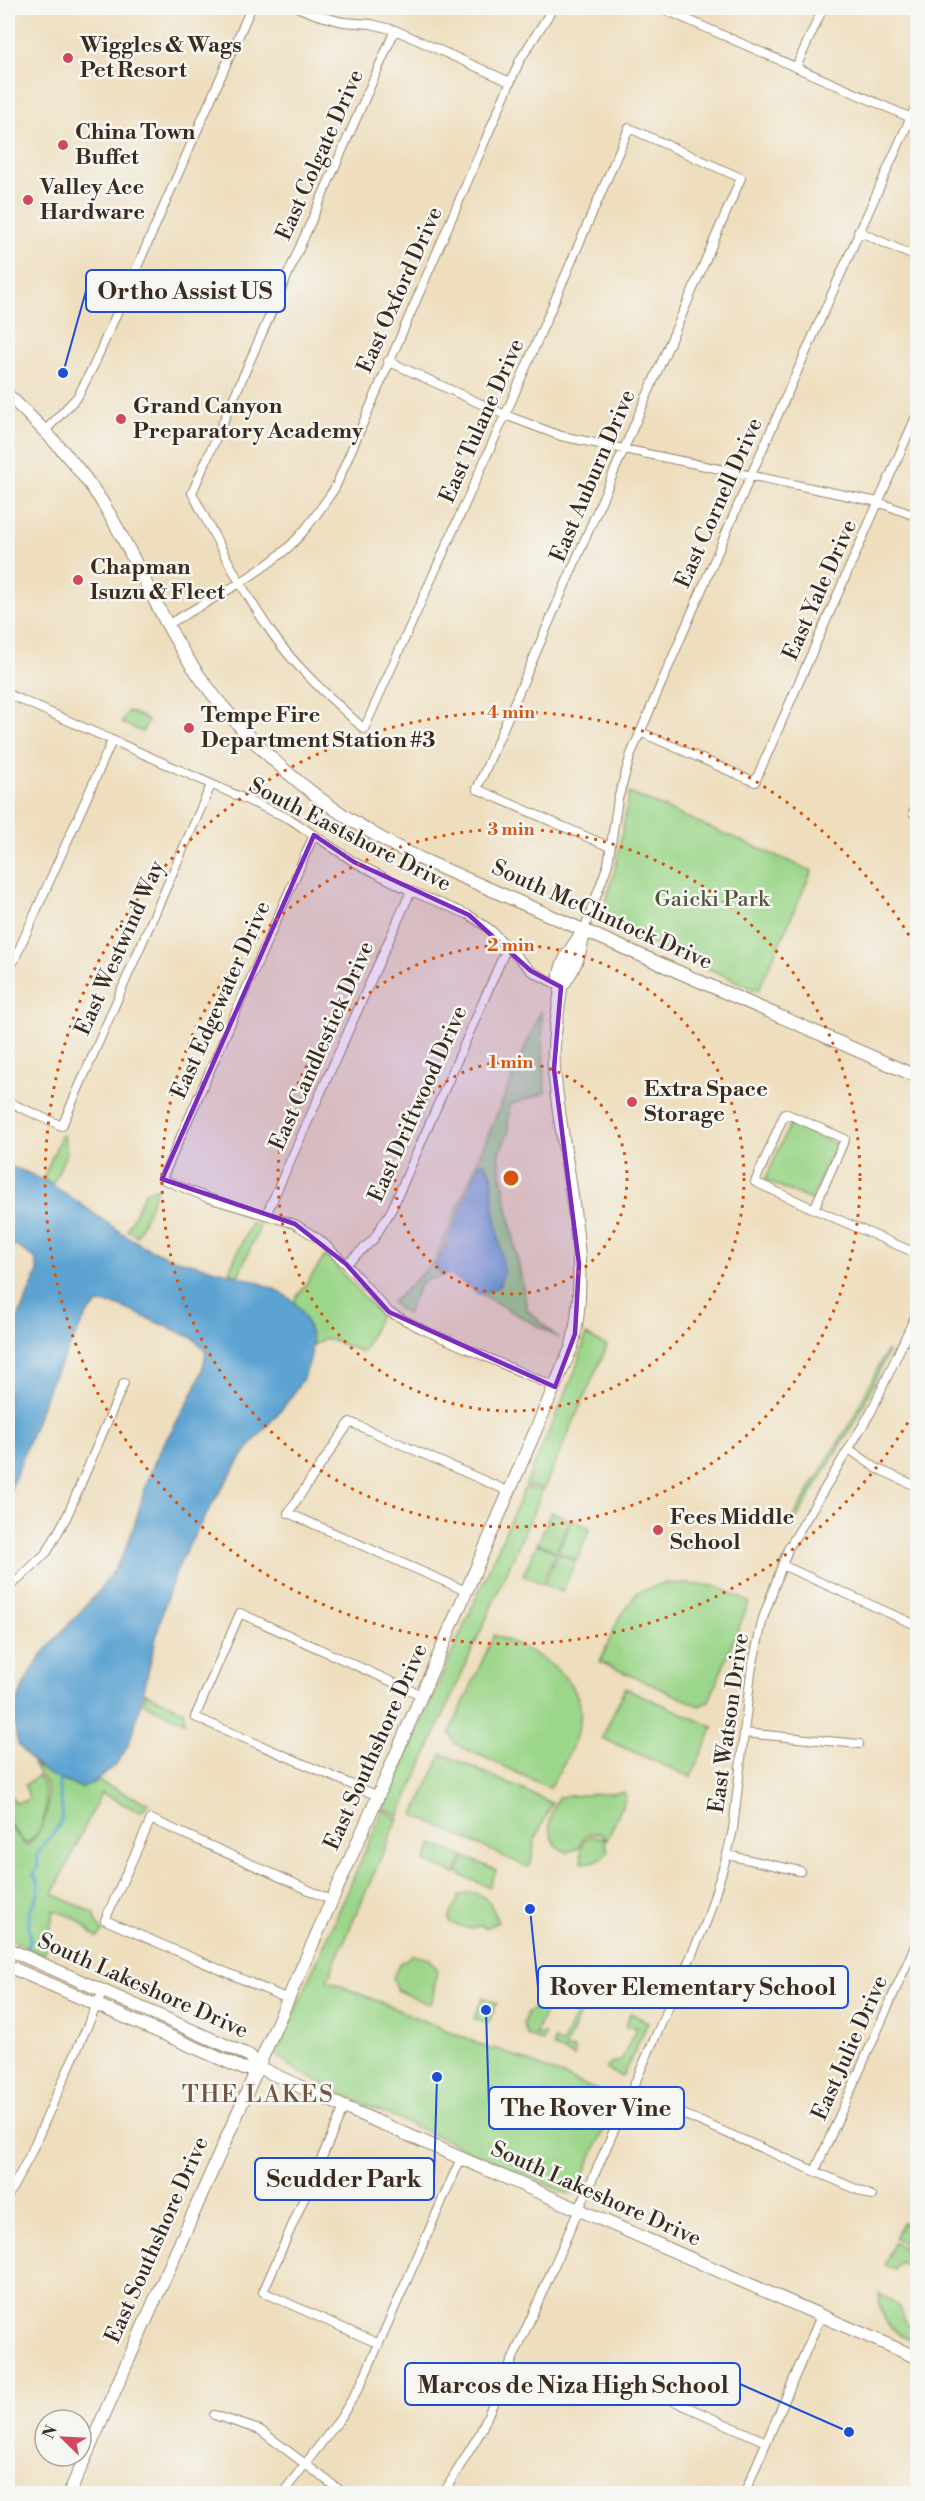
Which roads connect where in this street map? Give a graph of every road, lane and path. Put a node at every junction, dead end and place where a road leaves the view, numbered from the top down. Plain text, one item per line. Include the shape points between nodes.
1 (251, 8) edge
2 (299, 8) edge
3 (553, 8) edge
4 (661, 8) edge
5 (823, 8) edge
6 (396, 30) junction
7 (796, 67) junction
8 (510, 82) junction
9 (918, 101) edge
10 (914, 119) edge
11 (741, 178) joint
12 (858, 231) junction
13 (918, 258) edge
14 (388, 361) junction
15 (8, 395) edge
16 (918, 412) edge
17 (505, 415) junction
18 (44, 432) junction
19 (624, 450) junction
20 (751, 474) junction
21 (878, 502) junction
22 (918, 517) edge
23 (239, 583) junction
24 (167, 625) junction
25 (8, 695) edge
26 (640, 732) junction
27 (112, 741) junction
28 (211, 785) junction
29 (918, 803) edge
30 (915, 813) edge
31 (314, 835) junction
32 (610, 847) junction
33 (411, 891) junction
34 (584, 930) junction
35 (507, 947) junction
36 (8, 974) edge
37 (561, 987) junction
38 (918, 1077) edge
39 (8, 1102) edge
40 (814, 1209) junction
41 (266, 1215) junction
42 (918, 1254) edge
43 (346, 1264) junction
44 (918, 1310) edge
45 (124, 1383) dead end
46 (555, 1387) junction
47 (849, 1449) junction
48 (918, 1487) edge
49 (510, 1492) junction
50 (782, 1565) junction
51 (8, 1587) edge
52 (466, 1591) junction
53 (918, 1626) edge
54 (421, 1695) junction
55 (744, 1733) junction
56 (859, 1744) dead end
57 (378, 1796) junction
58 (727, 1855) junction
59 (800, 1871) dead end
60 (331, 1900) junction
61 (918, 1939) edge
62 (8, 1949) edge
63 (8, 1966) edge
64 (686, 1970) junction
65 (103, 1991) junction
66 (745, 1996) dead end
67 (288, 1999) junction
68 (97, 2005) junction
69 (258, 2067) junction
70 (632, 2092) junction
71 (344, 2107) junction
72 (461, 2158) junction
73 (814, 2172) junction
74 (8, 2196) edge
75 (872, 2196) dead end
76 (578, 2210) junction
77 (821, 2316) junction
78 (379, 2344) junction
79 (918, 2358) edge
80 (649, 2390) dead end
81 (214, 2415) dead end
82 (766, 2442) junction
83 (305, 2462) junction
84 (69, 2493) edge
85 (282, 2493) edge
86 (345, 2493) edge
87 (443, 2493) edge
88 (744, 2493) edge

1 - 18 street via 94,365 78,396
2 - 6 street via 343,22
3 - 8 street, East Oxford Drive
4 - 7 street
5 - 7 street
6 - 8 street
6 - 23 street, East Colgate Drive via 192,493
7 - 10 street
8 - 14 street, East Oxford Drive
9 - 10 street, East Cornell Drive
10 - 12 street, East Cornell Drive
11 - 17 street, East Tulane Drive via 629,128
11 - 19 street, East Auburn Drive
12 - 13 street
12 - 20 street, East Cornell Drive
14 - 17 street
14 - 23 street, East Oxford Drive via 335,488 309,525 279,556
15 - 18 street, South McClintock Drive
16 - 21 street, East Yale Drive
17 - 19 street via 561,436
17 - 23 street, East Tulane Drive via 364,729 311,680 275,638
18 - 24 street, South McClintock Drive via 109,514
19 - 20 street
19 - 32 street, East Auburn Drive via 477,789
20 - 21 street
20 - 26 street, East Cornell Drive
21 - 22 street
21 - 26 street, East Yale Drive via 755,782
23 - 24 street, East Oxford Drive
24 - 34 street, South McClintock Drive via 230,715 279,765 329,806 399,848
25 - 27 street, South Eastshore Drive
26 - 32 street, East Cornell Drive via 625,770
27 - 28 street, South Eastshore Drive
27 - 36 street
28 - 31 street, South Eastshore Drive via 290,819
28 - 39 street, East Westwind Way via 62,1126
29 - 30 street
31 - 33 street, South Eastshore Drive via 354,862
31 - 41 street, East Edgewater Drive via 162,1179
32 - 34 street, East Cornell Drive via 600,890
33 - 35 street, South Eastshore Drive via 469,915
33 - 41 street, East Candlestick Drive
34 - 37 street, East Southshore Drive via 571,947 560,974
34 - 38 street, South McClintock Drive
35 - 37 street, South Eastshore Drive via 531,971
35 - 43 street, East Driftwood Drive via 392,1209 373,1240
37 - 46 street, East Southshore Drive via 554,1069 580,1285 575,1334
40 - 40 street via 845,1139 785,1113 755,1182
40 - 42 street
41 - 43 street via 303,1229
43 - 46 street via 389,1312
44 - 47 street, East Watson Drive via 872,1412
45 - 51 street via 67,1516 47,1552
46 - 49 street, East Southshore Drive
47 - 48 street via 876,1468
47 - 50 street, East Watson Drive via 799,1529
49 - 52 street, East Southshore Drive
49 - 52 street via 350,1422 288,1513
50 - 53 street
50 - 55 street, East Watson Drive via 754,1656
52 - 54 street, East Southshore Drive
54 - 57 street, East Southshore Drive
54 - 57 street via 240,1613 195,1717
55 - 56 street
55 - 58 street, East Watson Drive
57 - 60 street, East Southshore Drive
58 - 59 street
58 - 64 street, East Watson Drive
60 - 67 street, East Southshore Drive
60 - 67 street via 151,1819 105,1920
61 - 73 street, East Julie Drive
62 - 65 street, South Lakeshore Drive
63 - 68 street, South Lakeshore Drive
64 - 66 street
64 - 70 street, East Watson Drive
65 - 68 street
65 - 69 street, South Lakeshore Drive via 249,2056
67 - 69 street, East Southshore Drive
68 - 69 street, South Lakeshore Drive via 244,2069
68 - 74 street
69 - 71 street, South Lakeshore Drive
69 - 84 street, East Southshore Drive
70 - 73 street
70 - 76 street, East Watson Drive
71 - 72 street, South Lakeshore Drive
71 - 78 street via 263,2292
72 - 76 street, South Lakeshore Drive
72 - 78 street
73 - 75 street
76 - 77 street, South Lakeshore Drive
76 - 87 street, East Watson Drive via 480,2433
77 - 79 street, South Lakeshore Drive
77 - 82 street
78 - 83 street via 362,2384
80 - 82 street
81 - 83 street via 260,2430
82 - 88 street
83 - 85 street
83 - 86 street

